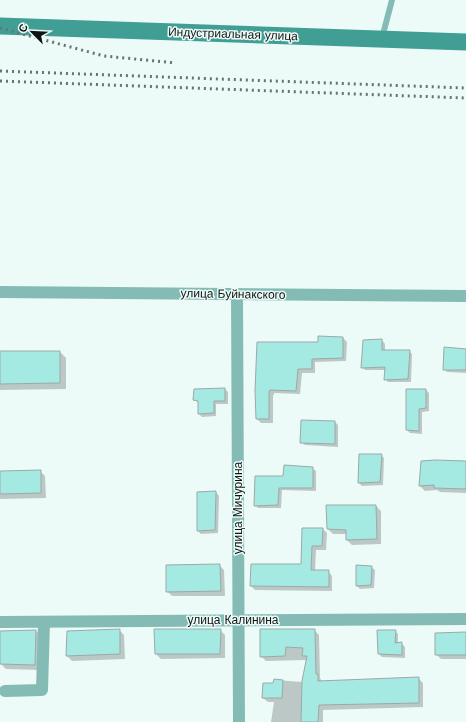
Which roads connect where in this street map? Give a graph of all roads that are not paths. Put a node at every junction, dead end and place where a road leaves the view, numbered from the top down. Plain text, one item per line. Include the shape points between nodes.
1 (392, 0) edge
2 (0, 26) edge
3 (382, 39) junction
4 (466, 42) edge
5 (0, 292) edge
6 (237, 294) junction
7 (466, 296) edge
8 (466, 619) edge
9 (238, 620) junction
10 (0, 622) edge
11 (44, 622) junction
12 (5, 691) dead end
13 (239, 722) edge

1 - 3 lane
2 - 3 street, Индустриальная улица
3 - 4 street, Индустриальная улица
5 - 6 street, улица Буйнакского
6 - 7 street, улица Буйнакского
6 - 9 street, улица Мичурина
8 - 9 street, улица Калинина
9 - 11 street, улица Калинина
9 - 13 street, улица Мичурина
10 - 11 street, улица Калинина
11 - 12 street via 42,690

